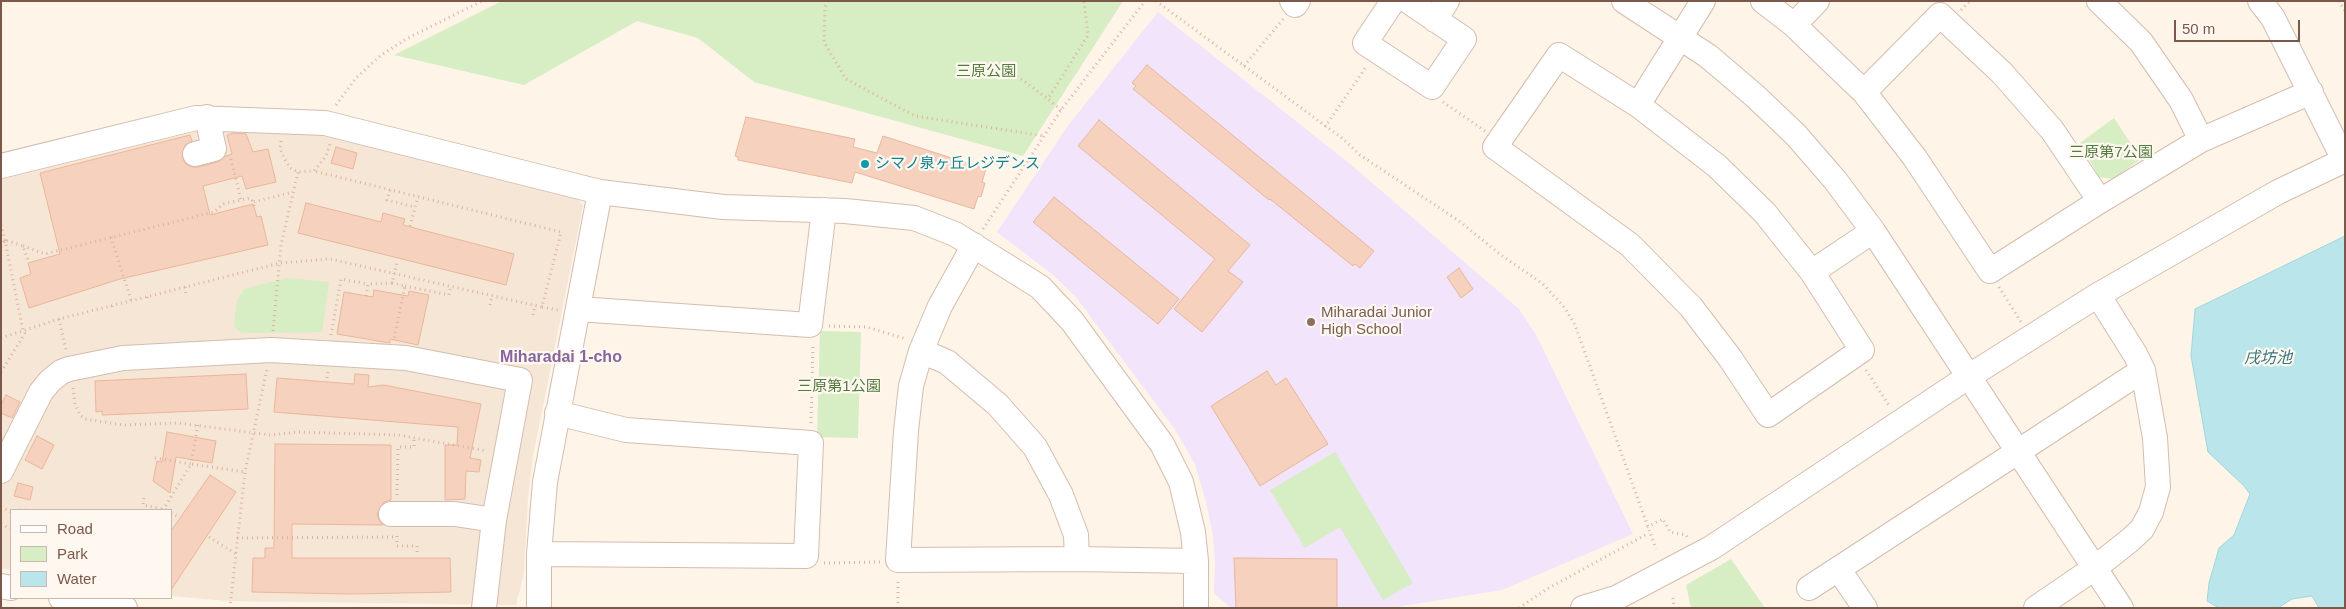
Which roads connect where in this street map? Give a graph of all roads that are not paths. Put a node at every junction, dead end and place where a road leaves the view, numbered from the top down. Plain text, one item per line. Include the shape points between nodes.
1 (1392, 1) edge
2 (1408, 1) edge
3 (1624, 1) edge
4 (1703, 1) edge
5 (1763, 1) edge
6 (1817, 1) edge
7 (2099, 1) edge
8 (2260, 1) edge
9 (1441, 10) edge
10 (1794, 25) junction
11 (1680, 38) junction
12 (1864, 92) junction
13 (2311, 92) junction
14 (1638, 105) junction
15 (207, 117) junction
16 (2201, 140) junction
17 (205, 152) road end
18 (2344, 160) edge
19 (1, 166) edge
20 (600, 192) junction
21 (2100, 201) junction
22 (824, 210) junction
23 (1873, 231) junction
24 (974, 245) junction
25 (1812, 272) junction
26 (2098, 295) junction
27 (578, 309) junction
28 (922, 348) junction
29 (2143, 370) junction
30 (1968, 377) junction
31 (557, 414) junction
32 (2018, 451) junction
33 (1, 471) edge
34 (494, 520) junction
35 (395, 523) road end
36 (539, 554) junction
37 (1077, 559) junction
38 (1196, 561) junction
39 (2096, 567) junction
40 (1839, 570) junction
41 (1809, 588) dead end
42 (67, 599) edge
43 (125, 608) edge
44 (484, 608) edge
45 (539, 608) edge
46 (1196, 608) edge
47 (1584, 608) edge
48 (1865, 608) edge
49 (2036, 608) edge
50 (2121, 608) edge

1 - 9 street via 1365,42 1432,87 1464,39
2 - 9 street
3 - 11 street
4 - 11 street
5 - 10 street
6 - 10 street
7 - 16 street via 2141,42 2181,100
8 - 13 street via 2273,18
10 - 12 street
11 - 14 street
11 - 23 street via 1708,56 1796,135
12 - 21 street via 1916,158 1990,271
12 - 21 street via 1940,15 2002,73 2052,130
13 - 16 street
13 - 18 street
14 - 25 street via 1716,166 1765,213
14 - 25 street via 1559,55 1496,147 1630,245 1691,307 1768,415 1862,350
15 - 17 street
15 - 19 street
15 - 20 street via 330,124
16 - 21 street
18 - 26 street via 2278,192
20 - 22 street via 724,207
20 - 27 street
22 - 24 street via 914,218
22 - 27 street via 810,325
23 - 25 street
23 - 30 street
24 - 28 street via 940,306
24 - 38 street via 1040,288 1072,321 1162,444 1181,482
26 - 29 street
26 - 30 street
27 - 31 street
28 - 37 street via 946,362 998,405 1035,447 1061,495 1076,535
28 - 37 street via 911,386 898,560
29 - 32 street
29 - 39 street via 2155,438 2158,487 2151,512 2142,528
30 - 32 street
30 - 47 street via 1710,548 1616,598
31 - 36 street via 545,482
31 - 36 street via 626,430 811,443 806,556
32 - 39 street
32 - 40 street
33 - 34 street via 41,392 69,368 122,358 271,350 406,358 520,380
34 - 35 street via 455,514
34 - 44 street
36 - 45 street
37 - 38 street
38 - 46 street
39 - 49 street
39 - 50 street
40 - 41 street
40 - 48 street
42 - 43 street

